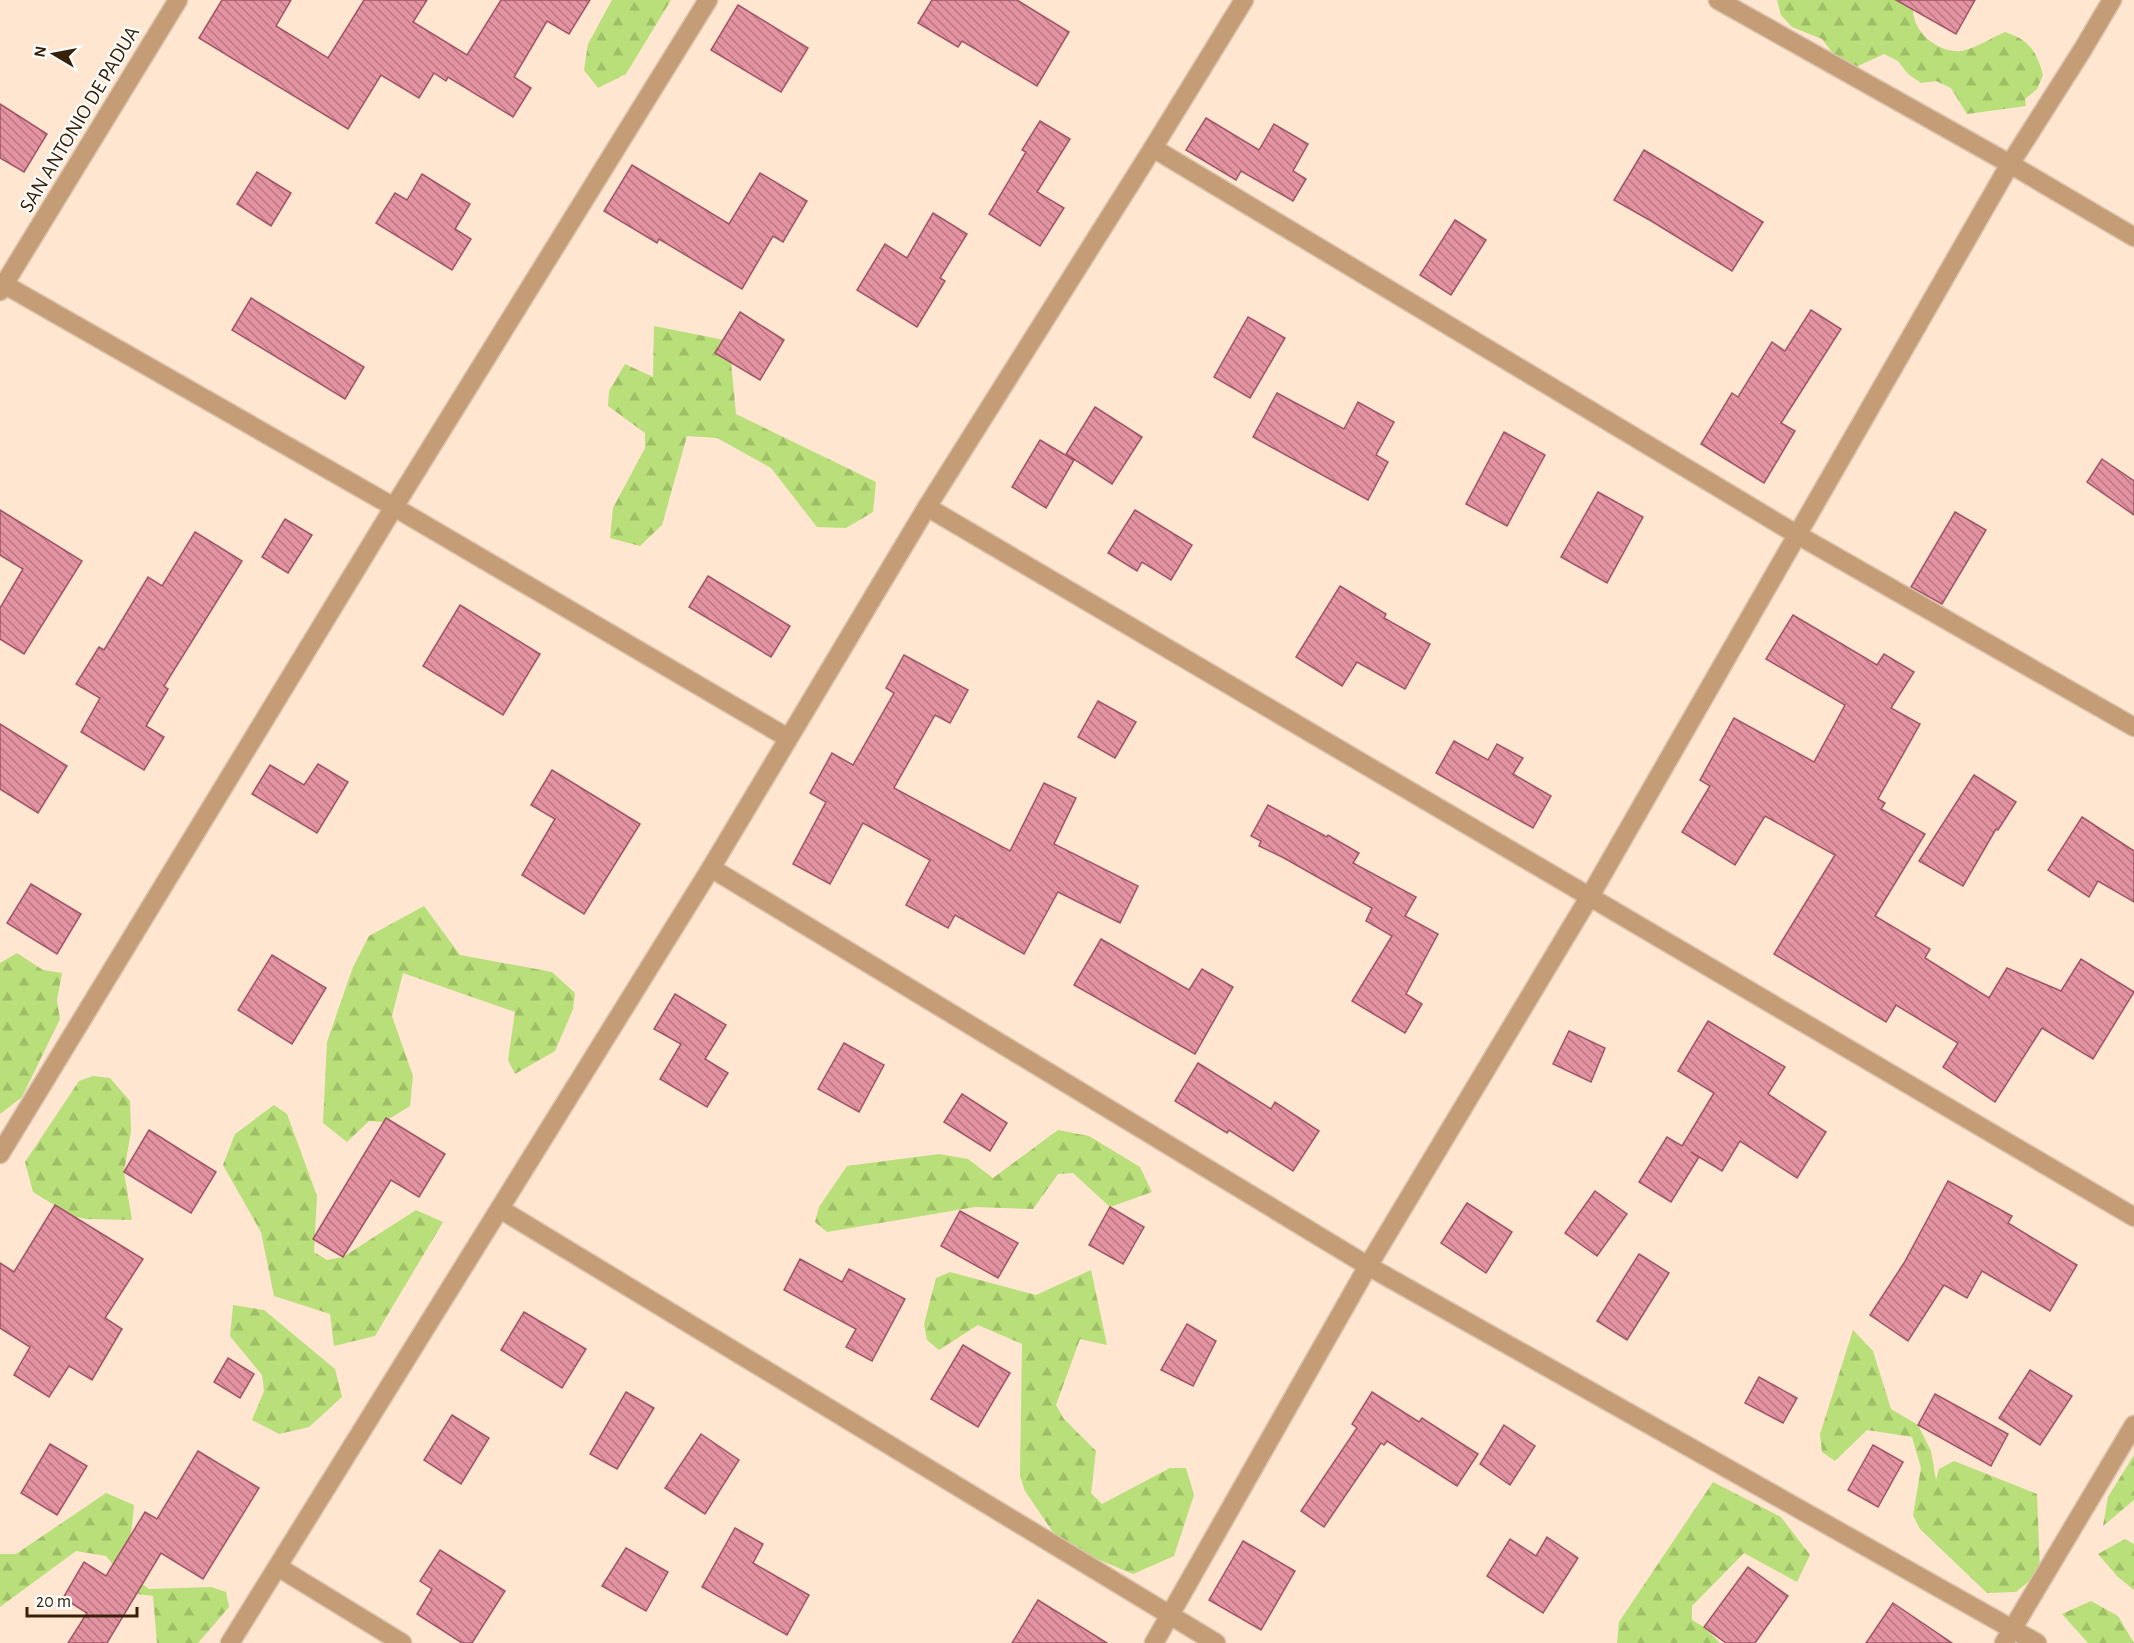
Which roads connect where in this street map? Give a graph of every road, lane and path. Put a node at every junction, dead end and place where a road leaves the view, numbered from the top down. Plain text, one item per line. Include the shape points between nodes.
1 (178, 0) edge
2 (708, 0) edge
3 (1244, 0) edge
4 (1718, 0) edge
5 (2112, 0) edge
6 (1153, 148) junction
7 (2010, 164) junction
8 (2134, 237) edge
9 (1, 286) edge
10 (394, 507) junction
11 (927, 507) junction
12 (1796, 534) junction
13 (2134, 728) edge
14 (788, 738) junction
15 (711, 868) junction
16 (1590, 896) junction
17 (0, 1154) edge
18 (500, 1209) junction
19 (2134, 1217) edge
20 (1368, 1266) junction
21 (2134, 1425) edge
22 (278, 1567) junction
23 (1170, 1616) junction
24 (2008, 1635) edge
25 (230, 1643) edge
26 (402, 1643) edge
27 (1154, 1643) edge
28 (1216, 1643) edge
29 (2037, 1643) edge

1 - 9 street, SAN ANTONIO DE PADUA
2 - 10 street
3 - 6 street
4 - 7 street
5 - 7 street
6 - 11 street
6 - 12 street
7 - 8 street
7 - 12 street
9 - 10 street
10 - 14 street
10 - 17 street
11 - 14 street
11 - 16 street
12 - 13 street
12 - 16 street
14 - 15 street
15 - 18 street
15 - 20 street
16 - 19 street
16 - 20 street
18 - 22 street
18 - 23 street
20 - 23 street
20 - 24 street
21 - 24 street
22 - 25 street
22 - 26 street
23 - 27 street
23 - 28 street
24 - 29 street

